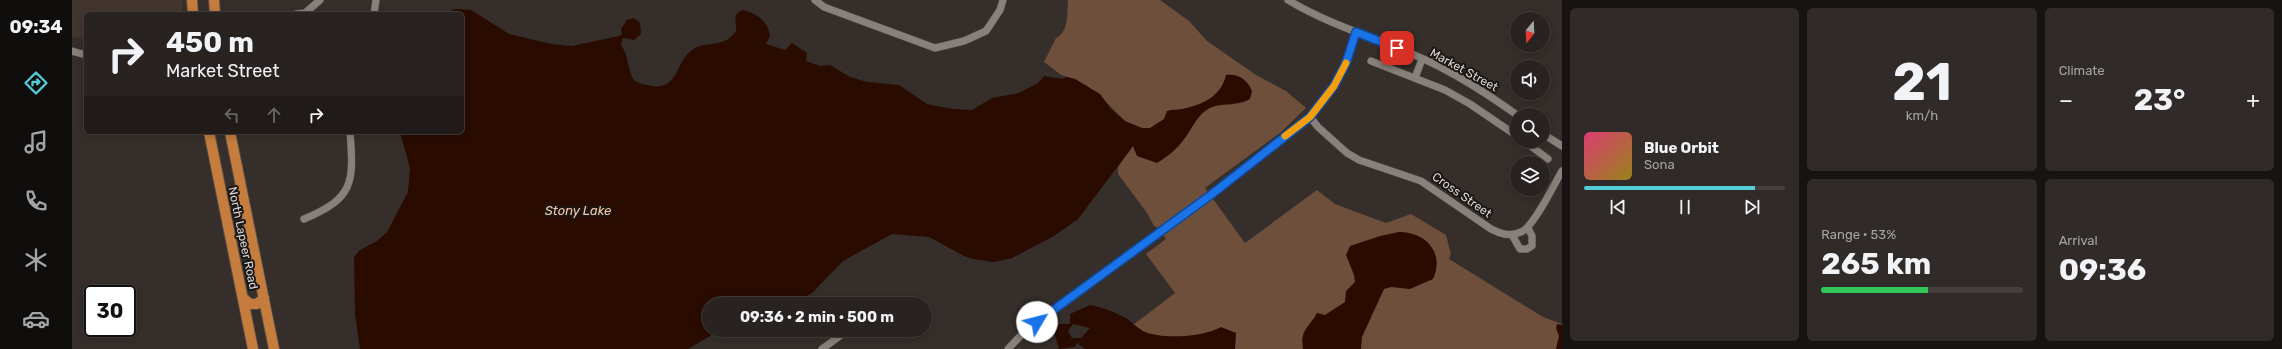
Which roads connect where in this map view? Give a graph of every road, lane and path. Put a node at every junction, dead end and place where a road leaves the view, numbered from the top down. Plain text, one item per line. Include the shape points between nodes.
1 (192, 0) edge
2 (214, 0) edge
3 (320, 0) edge
4 (376, 0) edge
5 (815, 0) edge
6 (1003, 0) edge
7 (1288, 0) edge
8 (193, 12) edge
9 (215, 12) edge
10 (306, 12) edge
11 (374, 12) edge
12 (1356, 32) junction
13 (72, 51) edge
14 (84, 54) edge
15 (1422, 59) junction
16 (1371, 61) dead end
17 (1415, 78) junction
18 (1510, 110) edge
19 (1310, 117) junction
20 (1510, 131) edge
21 (208, 134) edge
22 (230, 134) edge
23 (350, 134) edge
24 (1550, 138) edge
25 (1562, 146) edge
26 (1533, 148) edge
27 (1544, 156) edge
28 (1562, 171) edge
29 (304, 219) dead end
30 (1528, 228) junction
31 (1512, 235) junction
32 (243, 298) junction
33 (264, 298) junction
34 (838, 337) edge
35 (253, 349) edge
36 (274, 349) edge
37 (822, 349) edge
38 (1008, 349) edge

1 - 8 main road
2 - 9 main road
3 - 10 street
4 - 11 street
5 - 6 street via 824,7 935,48 986,31 1000,10
7 - 12 street, Market Street
12 - 15 street, Market Street
12 - 19 street via 1346,63 1334,86
13 - 14 street
15 - 17 street
15 - 18 street, Market Street via 1461,78
16 - 17 street
17 - 20 street via 1451,94
19 - 31 street, Cross Street via 1333,142 1359,160 1421,181 1491,229 1501,234
19 - 38 street via 1212,194 1026,330
21 - 32 main road, North Lapeer Road
22 - 33 main road, North Lapeer Road
23 - 29 street via 352,164 347,188 338,201 328,209
24 - 25 street
26 - 27 street
28 - 30 street
30 - 31 street
30 - 31 street via 1532,236 1532,246 1527,249 1520,249
32 - 33 main road via 250,304 256,304
32 - 35 main road, North Lapeer Road
33 - 36 main road, North Lapeer Road
34 - 37 street

